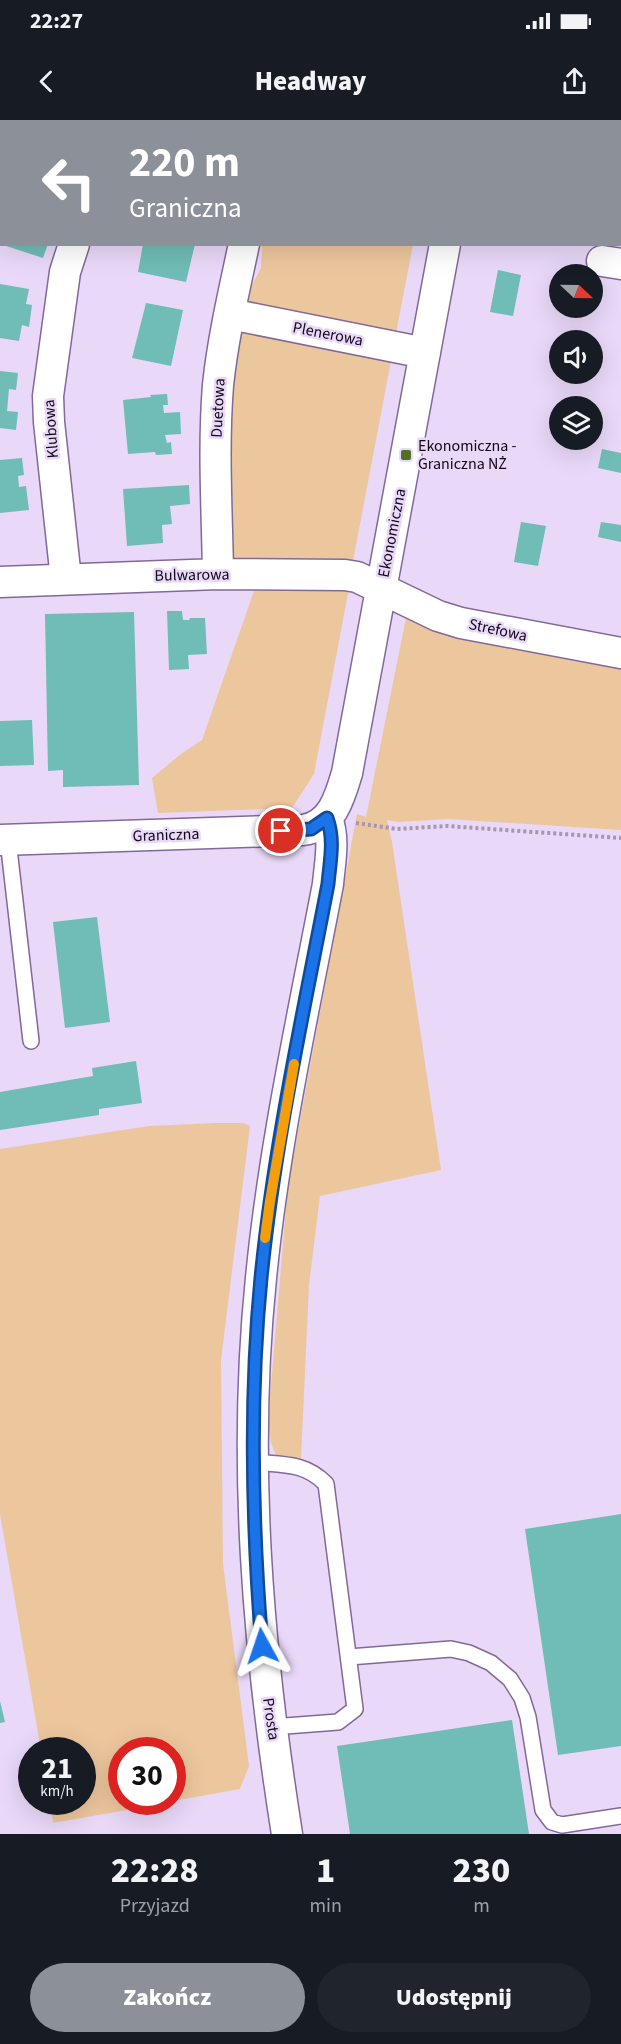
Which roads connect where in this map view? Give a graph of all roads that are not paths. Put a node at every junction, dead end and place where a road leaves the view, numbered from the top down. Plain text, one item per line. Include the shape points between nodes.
1 (73, 246) edge
2 (244, 246) edge
3 (445, 246) edge
4 (230, 314) junction
5 (425, 353) junction
6 (218, 574) junction
7 (66, 579) junction
8 (0, 582) edge
9 (381, 590) junction
10 (621, 653) edge
11 (327, 818) junction
12 (4, 840) edge
13 (31, 1041) dead end
14 (253, 1462) junction
15 (349, 1657) junction
16 (272, 1727) junction
17 (621, 1816) edge
18 (287, 1834) edge

1 - 7 street, Klubowa via 65,272 48,396
2 - 4 street, Duetowa
3 - 5 street, Ekonomiczna
4 - 5 street, Plenerowa
4 - 6 street, Duetowa via 222,349 216,432
5 - 9 street, Ekonomiczna
6 - 7 street, Bulwarowa
6 - 9 street, Bulwarowa via 345,575
7 - 8 street, Bulwarowa
9 - 10 street, Strefowa via 461,623
9 - 11 street, Ekonomiczna via 347,773 336,806
11 - 12 street, Graniczna via 318,826 303,830
11 - 14 street, Prosta via 332,844 328,884 270,1201 262,1269
12 - 13 lane
14 - 15 lane via 301,1466 326,1484
14 - 16 street, Prosta via 256,1566
15 - 16 lane via 355,1709 338,1722
15 - 17 lane via 451,1649 491,1663 510,1679 522,1698 543,1810 552,1822 562,1825
16 - 18 street, Prosta

